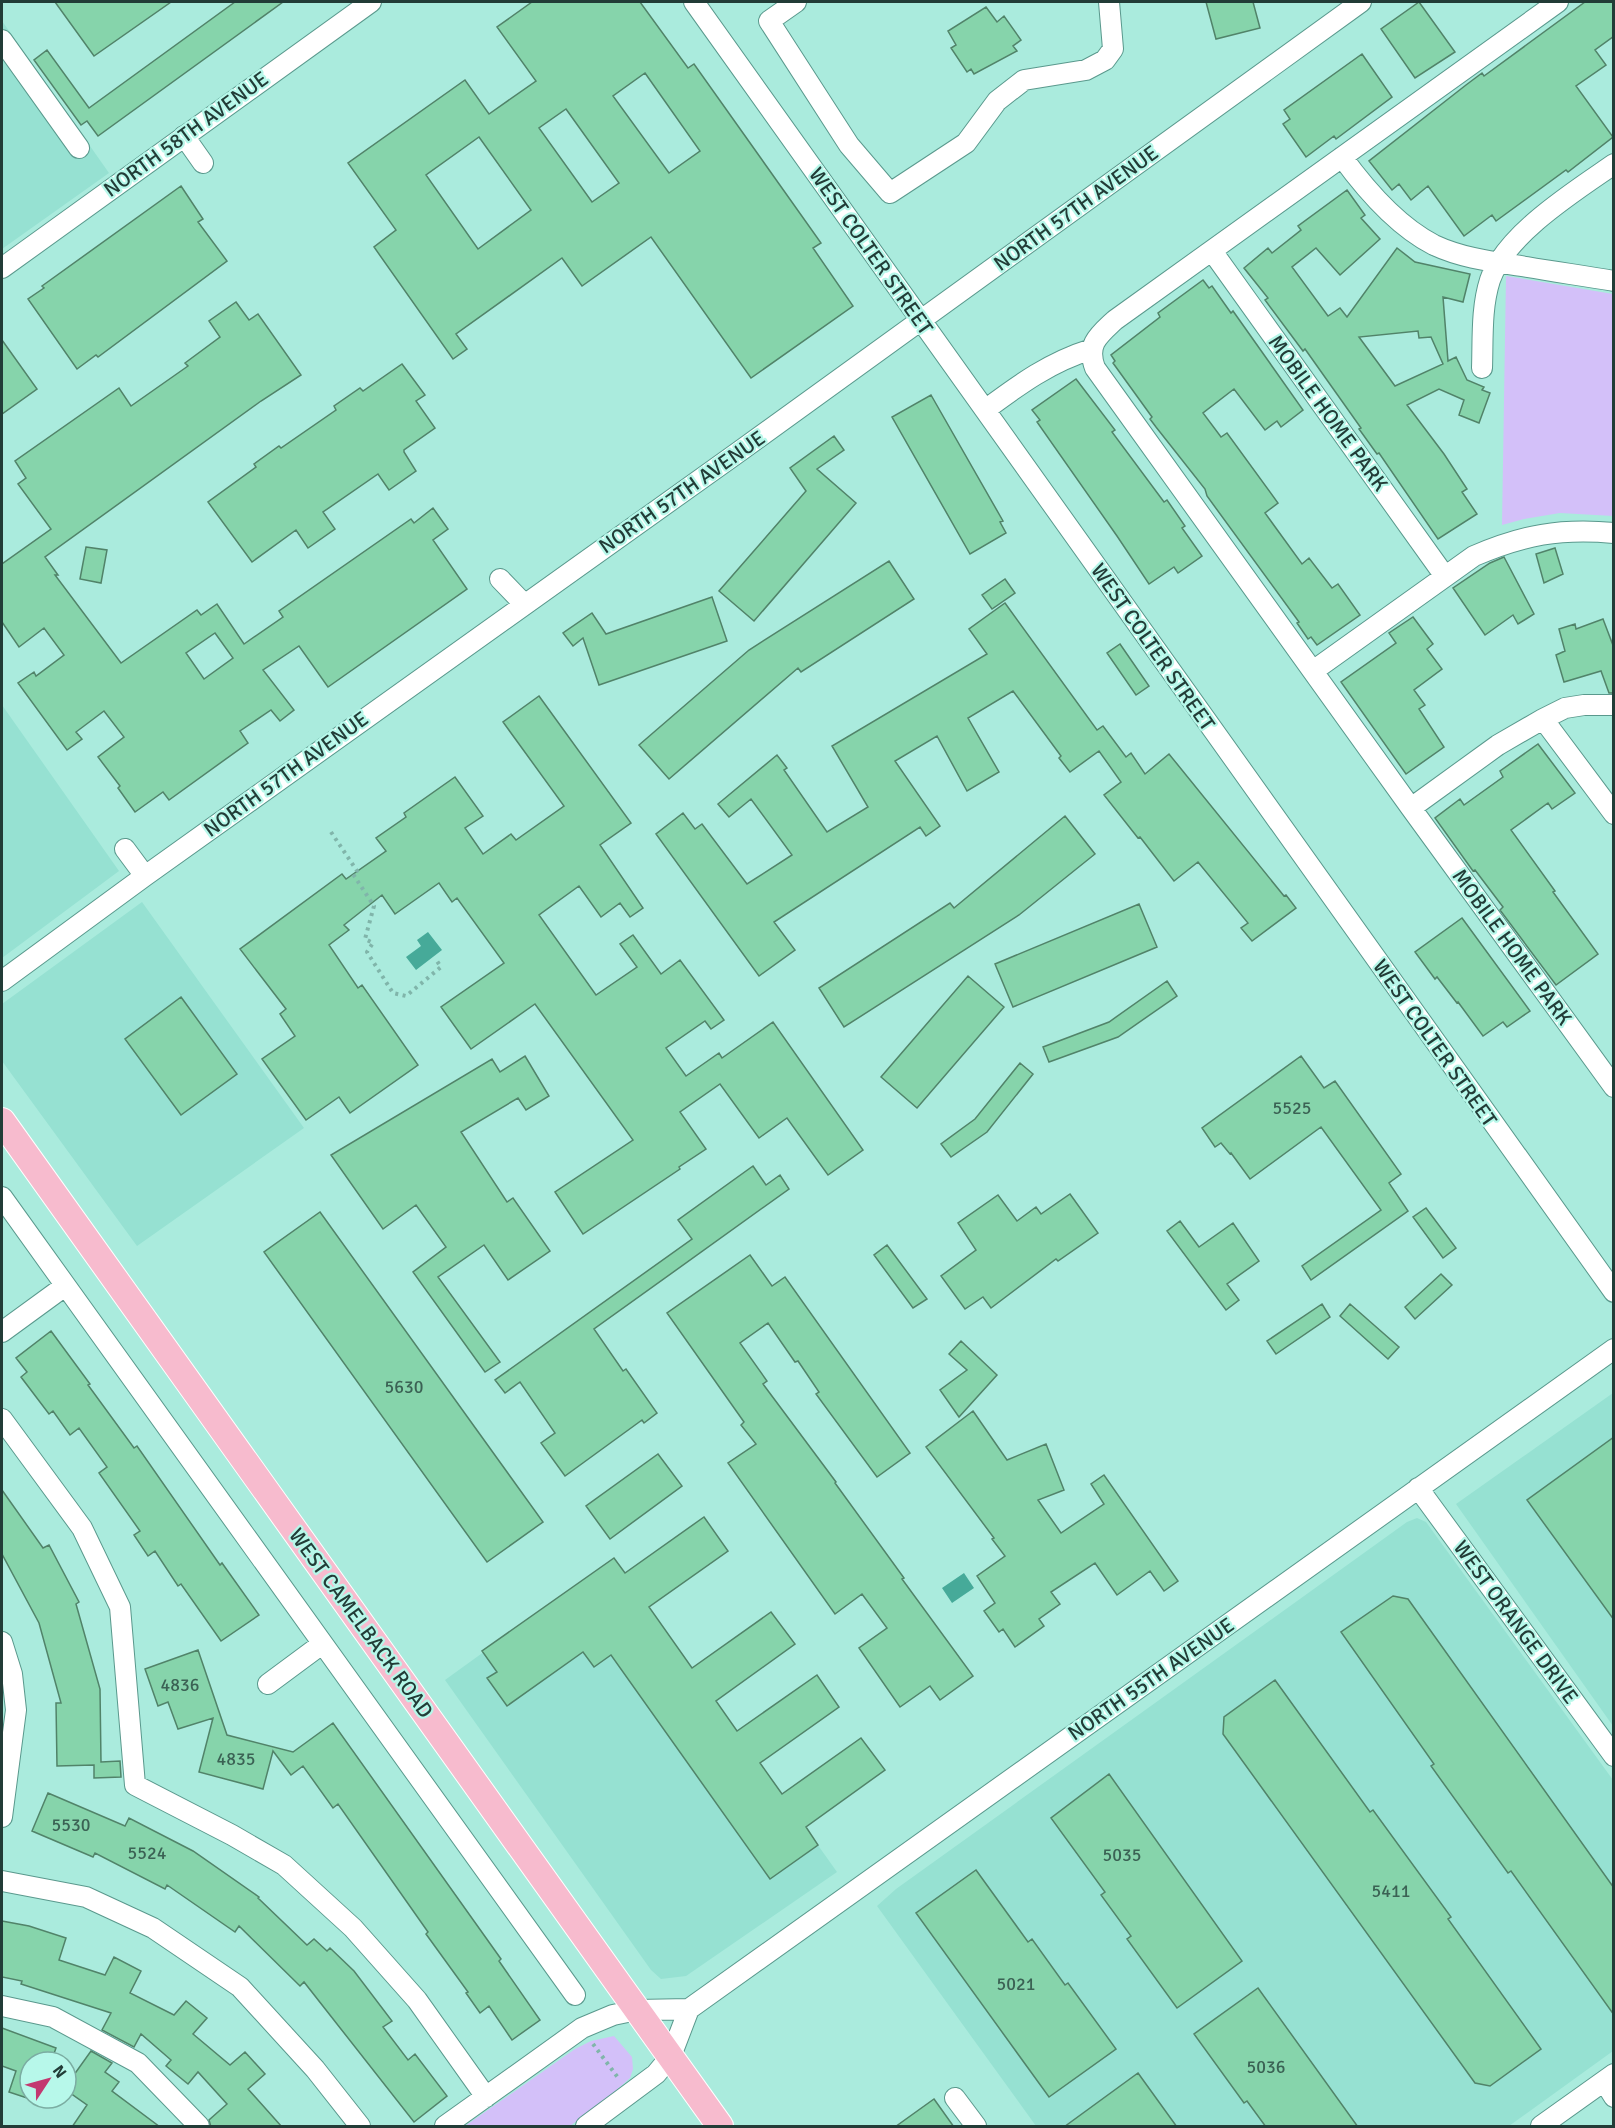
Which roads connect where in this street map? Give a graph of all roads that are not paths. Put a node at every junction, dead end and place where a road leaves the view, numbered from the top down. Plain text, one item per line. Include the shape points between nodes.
1 (371, 2) edge
2 (694, 2) edge
3 (796, 2) edge
4 (1109, 2) edge
5 (1362, 2) edge
6 (1558, 2) edge
7 (2, 40) edge
8 (184, 136) junction
9 (79, 148) dead end
10 (1342, 157) junction
11 (203, 163) dead end
12 (1614, 164) edge
13 (1212, 251) junction
14 (1499, 263) junction
15 (2, 268) edge
16 (1614, 281) edge
17 (920, 320) junction
18 (1092, 350) junction
19 (1482, 368) dead end
20 (985, 410) junction
21 (1614, 533) edge
22 (1444, 575) junction
23 (501, 579) dead end
24 (524, 603) junction
25 (1313, 671) junction
26 (1614, 705) edge
27 (1543, 719) junction
28 (1411, 808) junction
29 (1614, 814) edge
30 (125, 849) dead end
31 (144, 876) junction
32 (2, 981) edge
33 (1614, 1087) edge
34 (2, 1121) edge
35 (2, 1197) edge
36 (65, 1286) junction
37 (1614, 1292) edge
38 (2, 1332) edge
39 (1614, 1349) edge
40 (2, 1419) edge
41 (1418, 1488) junction
42 (2, 1642) edge
43 (322, 1644) junction
44 (268, 1684) dead end
45 (1614, 1756) edge
46 (2, 1818) edge
47 (2, 1881) edge
48 (575, 1995) dead end
49 (2, 2006) edge
50 (689, 2009) junction
51 (637, 2010) junction
52 (671, 2056) junction
53 (1610, 2084) edge
54 (486, 2097) junction
55 (955, 2098) dead end
56 (199, 2127) edge
57 (360, 2127) edge
58 (445, 2127) edge
59 (586, 2127) edge
60 (720, 2127) edge
61 (976, 2127) edge
62 (1541, 2127) edge

1 - 8 street, NORTH 58TH AVENUE
2 - 17 street, WEST COLTER STREET
3 - 4 street via 770,21 849,145 890,193 966,143 997,101 1024,80 1086,70 1106,60 1113,49
5 - 17 street, NORTH 57TH AVENUE
6 - 10 street
7 - 9 street
8 - 11 street
8 - 15 street, NORTH 58TH AVENUE
10 - 13 street
10 - 14 street via 1359,181 1405,226 1453,253
12 - 14 street via 1534,222
13 - 18 street via 1115,320 1097,337
13 - 22 street, MOBILE HOME PARK
14 - 16 street
14 - 19 street via 1491,279 1483,323
17 - 20 street, WEST COLTER STREET
17 - 24 street, NORTH 57TH AVENUE
18 - 20 street via 1043,369
18 - 25 street, MOBILE HOME PARK via 1095,368
20 - 37 street, WEST COLTER STREET
21 - 22 street via 1529,536 1500,544
22 - 25 street
23 - 24 street
24 - 31 street, NORTH 57TH AVENUE
25 - 28 street, MOBILE HOME PARK
26 - 27 street via 1565,708
27 - 28 street via 1498,745
27 - 29 street
28 - 33 street, MOBILE HOME PARK
30 - 31 street
31 - 32 street, NORTH 57TH AVENUE
34 - 51 main road, WEST CAMELBACK ROAD
35 - 36 street, WEST CAMELBACK ROAD
36 - 38 street
36 - 43 street, WEST CAMELBACK ROAD
39 - 41 street, NORTH 55TH AVENUE
40 - 54 street via 82,1528 120,1607 135,1785 284,1865 353,1928 417,2000
41 - 45 street, WEST ORANGE DRIVE
41 - 50 street, NORTH 55TH AVENUE
42 - 46 street via 12,1674 16,1710
43 - 44 street
43 - 48 street, WEST CAMELBACK ROAD
47 - 57 street via 86,1897 153,1928 231,1981 315,2069
49 - 56 street via 53,2018 138,2063
50 - 51 street
50 - 52 street
51 - 52 main road, WEST CAMELBACK ROAD
51 - 54 street via 582,2028
52 - 59 street via 656,2074
52 - 60 main road, WEST CAMELBACK ROAD
53 - 62 street
54 - 58 street
55 - 61 street

